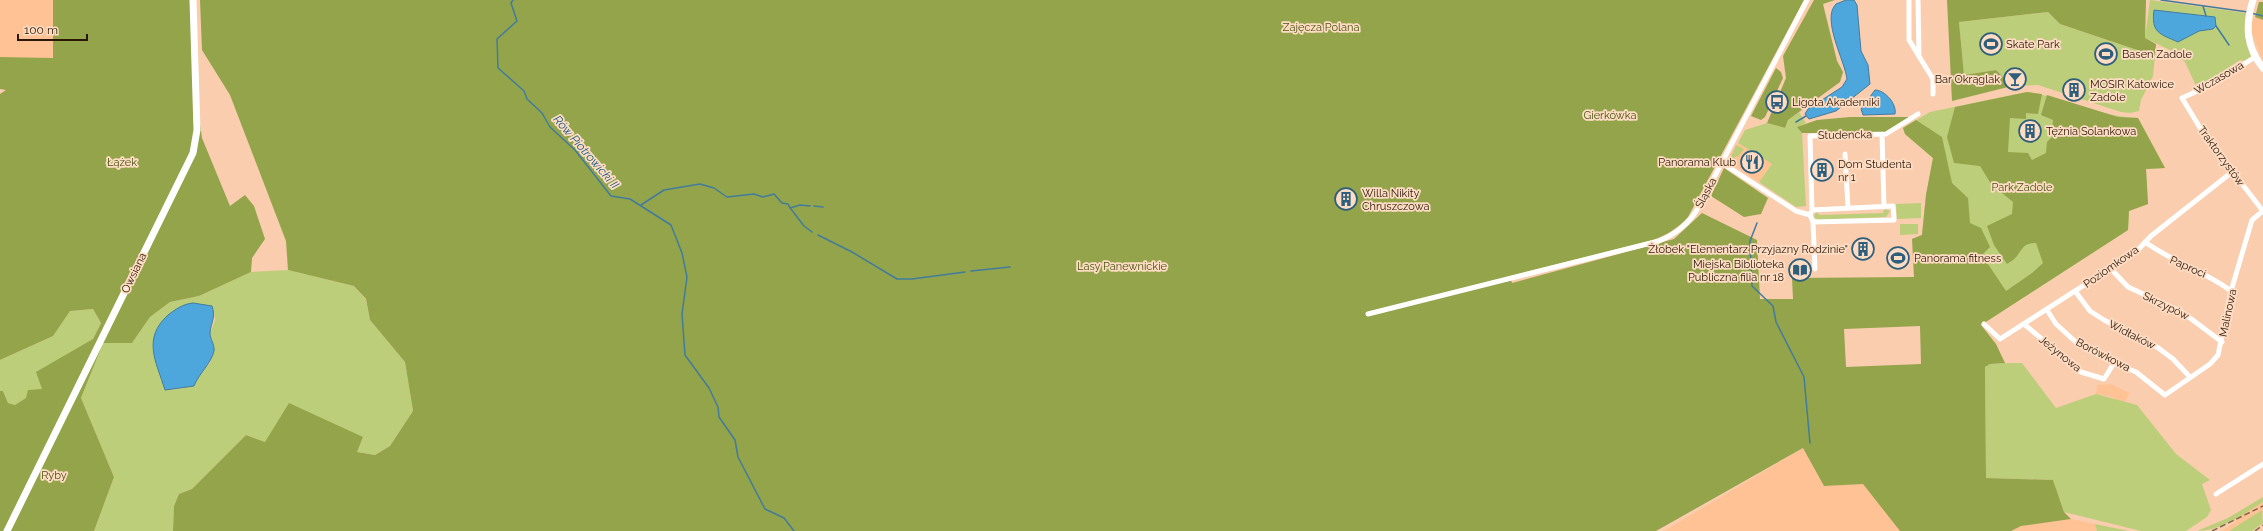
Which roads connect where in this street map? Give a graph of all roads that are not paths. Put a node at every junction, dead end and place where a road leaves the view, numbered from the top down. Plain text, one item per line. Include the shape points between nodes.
1 (193, 0) edge
2 (1807, 0) edge
3 (1909, 0) edge
4 (1918, 0) edge
5 (2253, 1) edge
6 (1919, 57) junction
7 (2255, 57) junction
8 (2262, 67) edge
9 (1933, 94) dead end
10 (2182, 98) joint
11 (1918, 114) dead end
12 (1884, 134) junction
13 (1845, 154) dead end
14 (1722, 163) junction
15 (2232, 172) junction
16 (1884, 207) junction
17 (1848, 208) junction
18 (1812, 210) junction
19 (2263, 211) edge
20 (1810, 215) junction
21 (1813, 222) junction
22 (2145, 242) junction
23 (1815, 268) dead end
24 (2111, 268) junction
25 (2075, 291) junction
26 (2231, 291) junction
27 (2047, 310) junction
28 (1368, 314) dead end
29 (1984, 324) dead end
30 (2024, 324) junction
31 (2222, 342) junction
32 (2114, 363) junction
33 (2190, 377) junction
34 (2165, 395) joint
35 (2263, 464) edge
36 (2216, 494) dead end
37 (7, 531) edge

1 - 37 street, Owsiana via 197,130 193,152
2 - 14 street, Śląska
3 - 6 street via 1909,40
4 - 6 street
5 - 7 street via 2248,18 2248,38
6 - 9 street via 1933,79
7 - 8 street
7 - 10 street, Wczasowa via 2211,85
10 - 15 street, Traktorzystów via 2205,136
11 - 12 street
12 - 16 street, Studencka
12 - 18 street, Studencka via 1810,136
13 - 17 street, Studencka
14 - 20 street via 1796,211
14 - 28 street, Śląska via 1692,217 1672,235 1659,241
15 - 19 street, Traktorzystów
15 - 22 street, Poziomkowa
16 - 17 street
16 - 21 street via 1893,206 1894,220
17 - 18 street
18 - 20 street, Studencka
19 - 26 street, Malinowa via 2252,220
20 - 21 street
21 - 23 street
22 - 24 street, Poziomkowa via 2136,252
22 - 26 street, Paproci via 2165,256 2213,278
24 - 25 street, Poziomkowa
24 - 31 street, Skrzypów via 2128,287 2182,312
25 - 27 street, Poziomkowa
25 - 33 street, Widłaków via 2090,311 2157,347
26 - 31 street, Malinowa
27 - 30 street, Poziomkowa
27 - 32 street, Borówkowa via 2056,324 2073,340
29 - 30 street, Poziomkowa via 2000,339
30 - 32 street, Jeżynowa via 2080,372 2104,379
31 - 33 street, Malinowa via 2218,355 2210,364
32 - 34 street, Borówkowa via 2136,372
33 - 34 street, Malinowa
35 - 36 street

